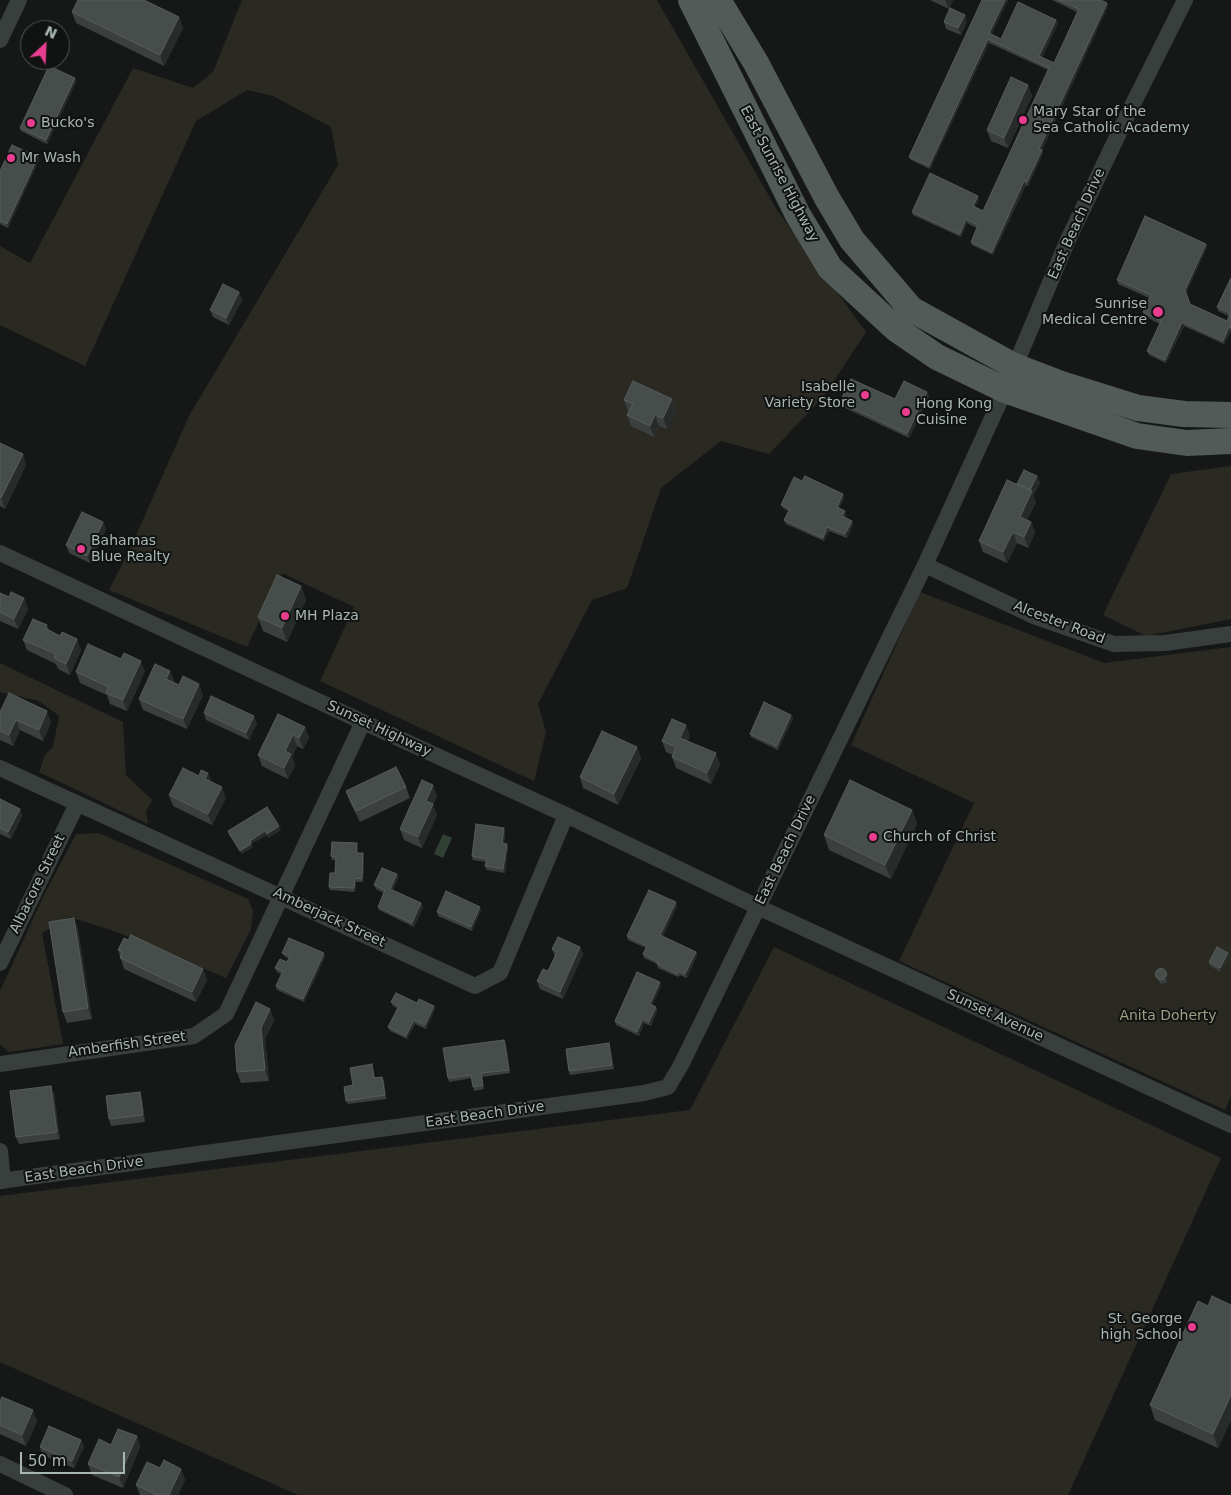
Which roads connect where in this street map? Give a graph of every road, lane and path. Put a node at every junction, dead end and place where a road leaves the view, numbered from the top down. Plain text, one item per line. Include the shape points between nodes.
1 (18, 0) edge
2 (691, 0) edge
3 (718, 0) edge
4 (1186, 0) edge
5 (0, 40) edge
6 (1009, 378) junction
7 (1231, 415) edge
8 (1231, 441) edge
9 (0, 553) edge
10 (925, 565) junction
11 (1231, 634) edge
12 (363, 722) junction
13 (0, 768) edge
14 (77, 804) junction
15 (566, 815) junction
16 (281, 896) junction
17 (758, 907) junction
18 (0, 963) edge
19 (0, 1064) edge
20 (1231, 1124) edge
21 (0, 1151) edge
22 (1, 1181) edge
23 (0, 1464) edge
24 (65, 1495) edge

1 - 5 street
2 - 6 main road, East Sunrise Highway via 798,215 830,268 896,329 937,357
3 - 6 main road, East Sunrise Highway via 852,240 911,309
4 - 6 street, East Beach Drive via 1067,242
6 - 7 main road, East Sunrise Highway via 1061,384 1138,408 1184,414
6 - 8 main road, East Sunrise Highway via 1137,436 1188,443
6 - 10 street, East Beach Drive
9 - 12 street, Sunset Highway
10 - 11 street, Alcester Road via 1036,617 1114,644 1165,644
10 - 17 street, East Beach Drive
12 - 15 street, Sunset Highway
12 - 16 street, Amberfish Street
13 - 14 street, Amberjack Street
14 - 16 street, Amberjack Street
14 - 18 street, Albacore Street
15 - 16 street, Amberjack Street via 500,973 475,986
15 - 17 street, Sunset Highway
16 - 19 street, Amberfish Street via 226,1014 194,1036
17 - 20 street, Sunset Avenue
17 - 22 street, East Beach Drive via 668,1087 644,1094
21 - 22 street
23 - 24 street

